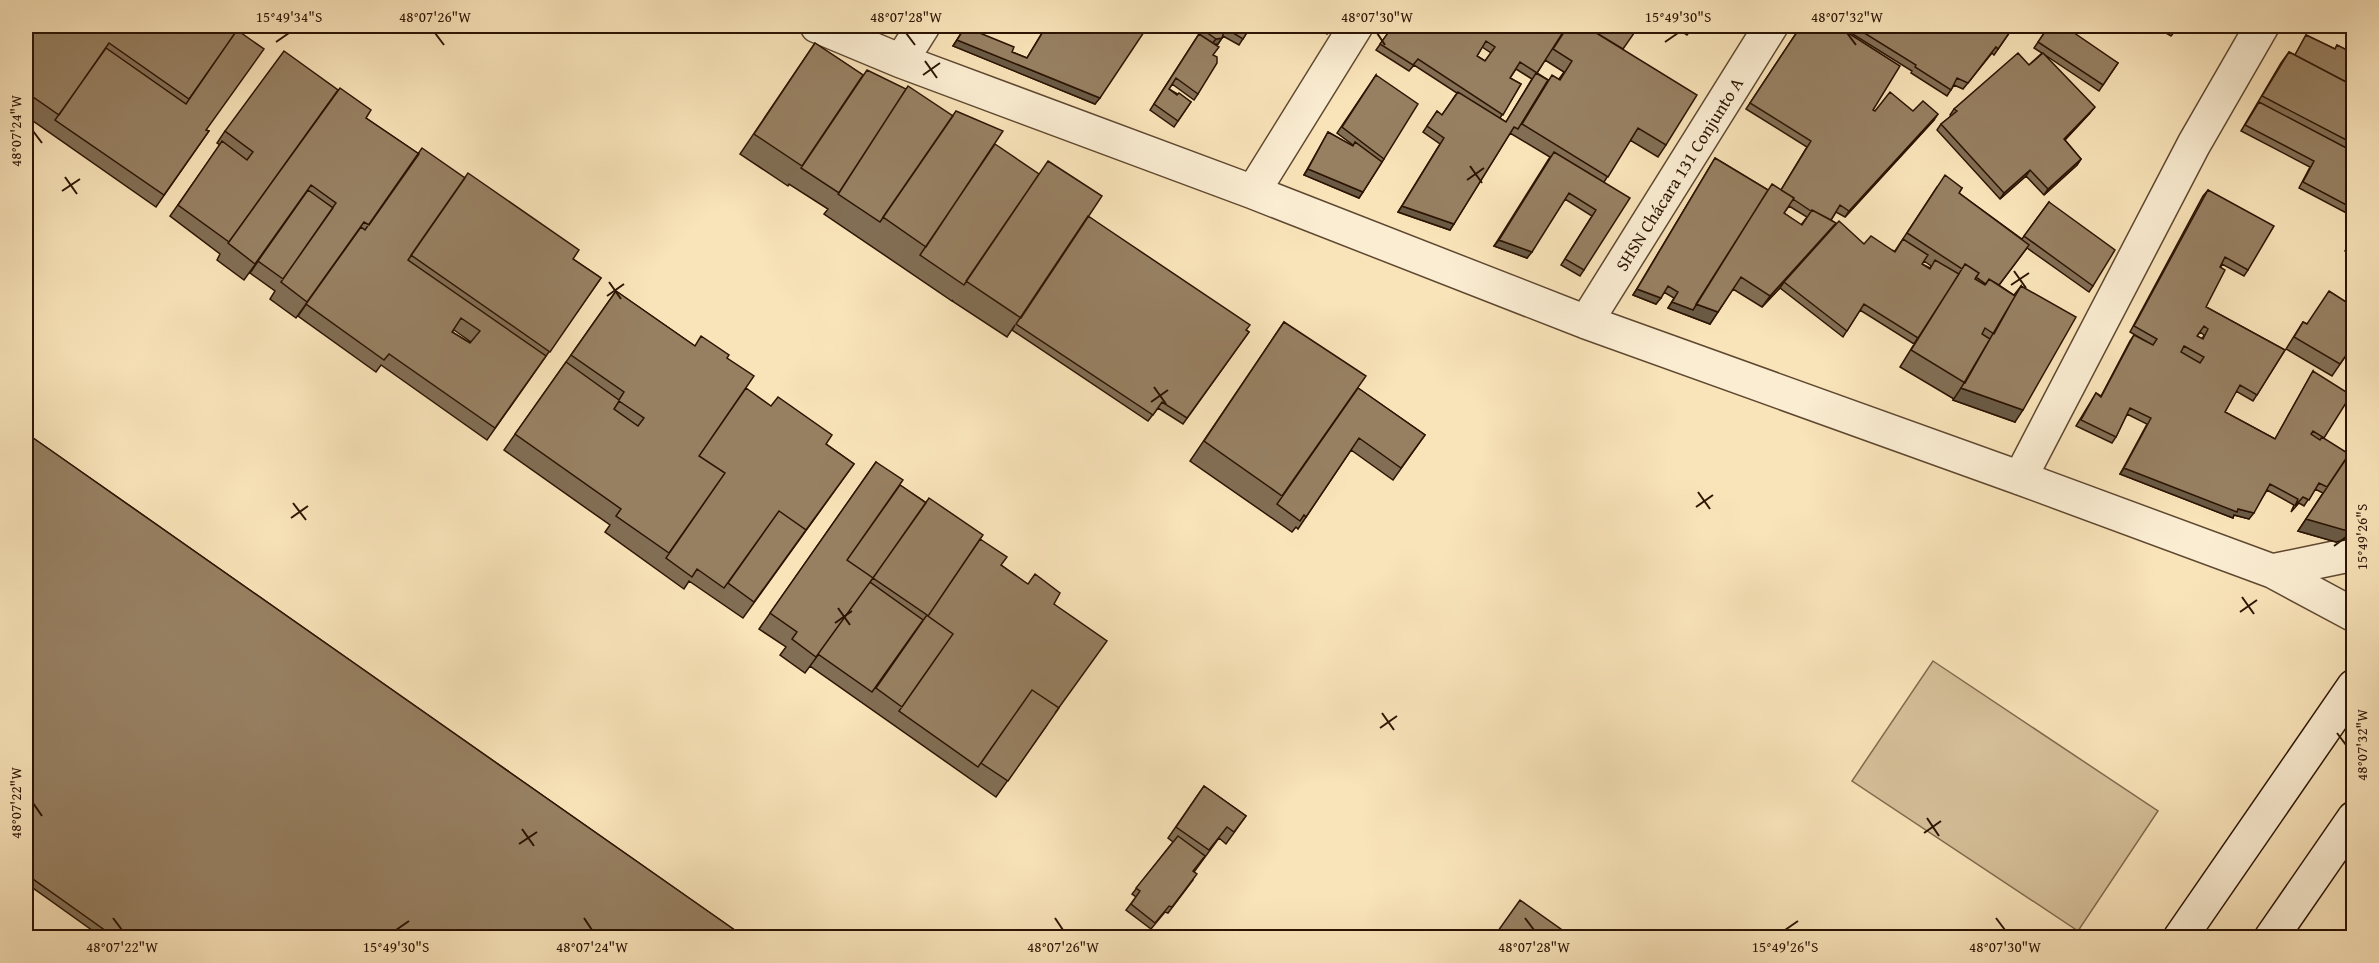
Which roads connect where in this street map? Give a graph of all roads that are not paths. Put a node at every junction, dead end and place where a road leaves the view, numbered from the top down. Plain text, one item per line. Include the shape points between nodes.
1 (817, 26) edge
2 (923, 26) edge
3 (1356, 26) edge
4 (1771, 26) edge
5 (2262, 26) edge
6 (901, 61) junction
7 (1253, 192) junction
8 (1586, 322) junction
9 (2020, 478) junction
10 (2354, 554) edge
11 (2272, 572) junction
12 (2354, 615) edge
13 (2354, 686) edge
14 (2354, 818) edge
15 (2180, 938) edge
16 (2271, 938) edge

1 - 6 street
2 - 6 street
3 - 7 street
4 - 8 street, SHSN Chácara 131 Conjunto A
5 - 9 street via 2194,144
6 - 7 street
7 - 8 street
8 - 9 street
9 - 11 street
10 - 11 street
11 - 12 street
13 - 15 street
14 - 16 street

